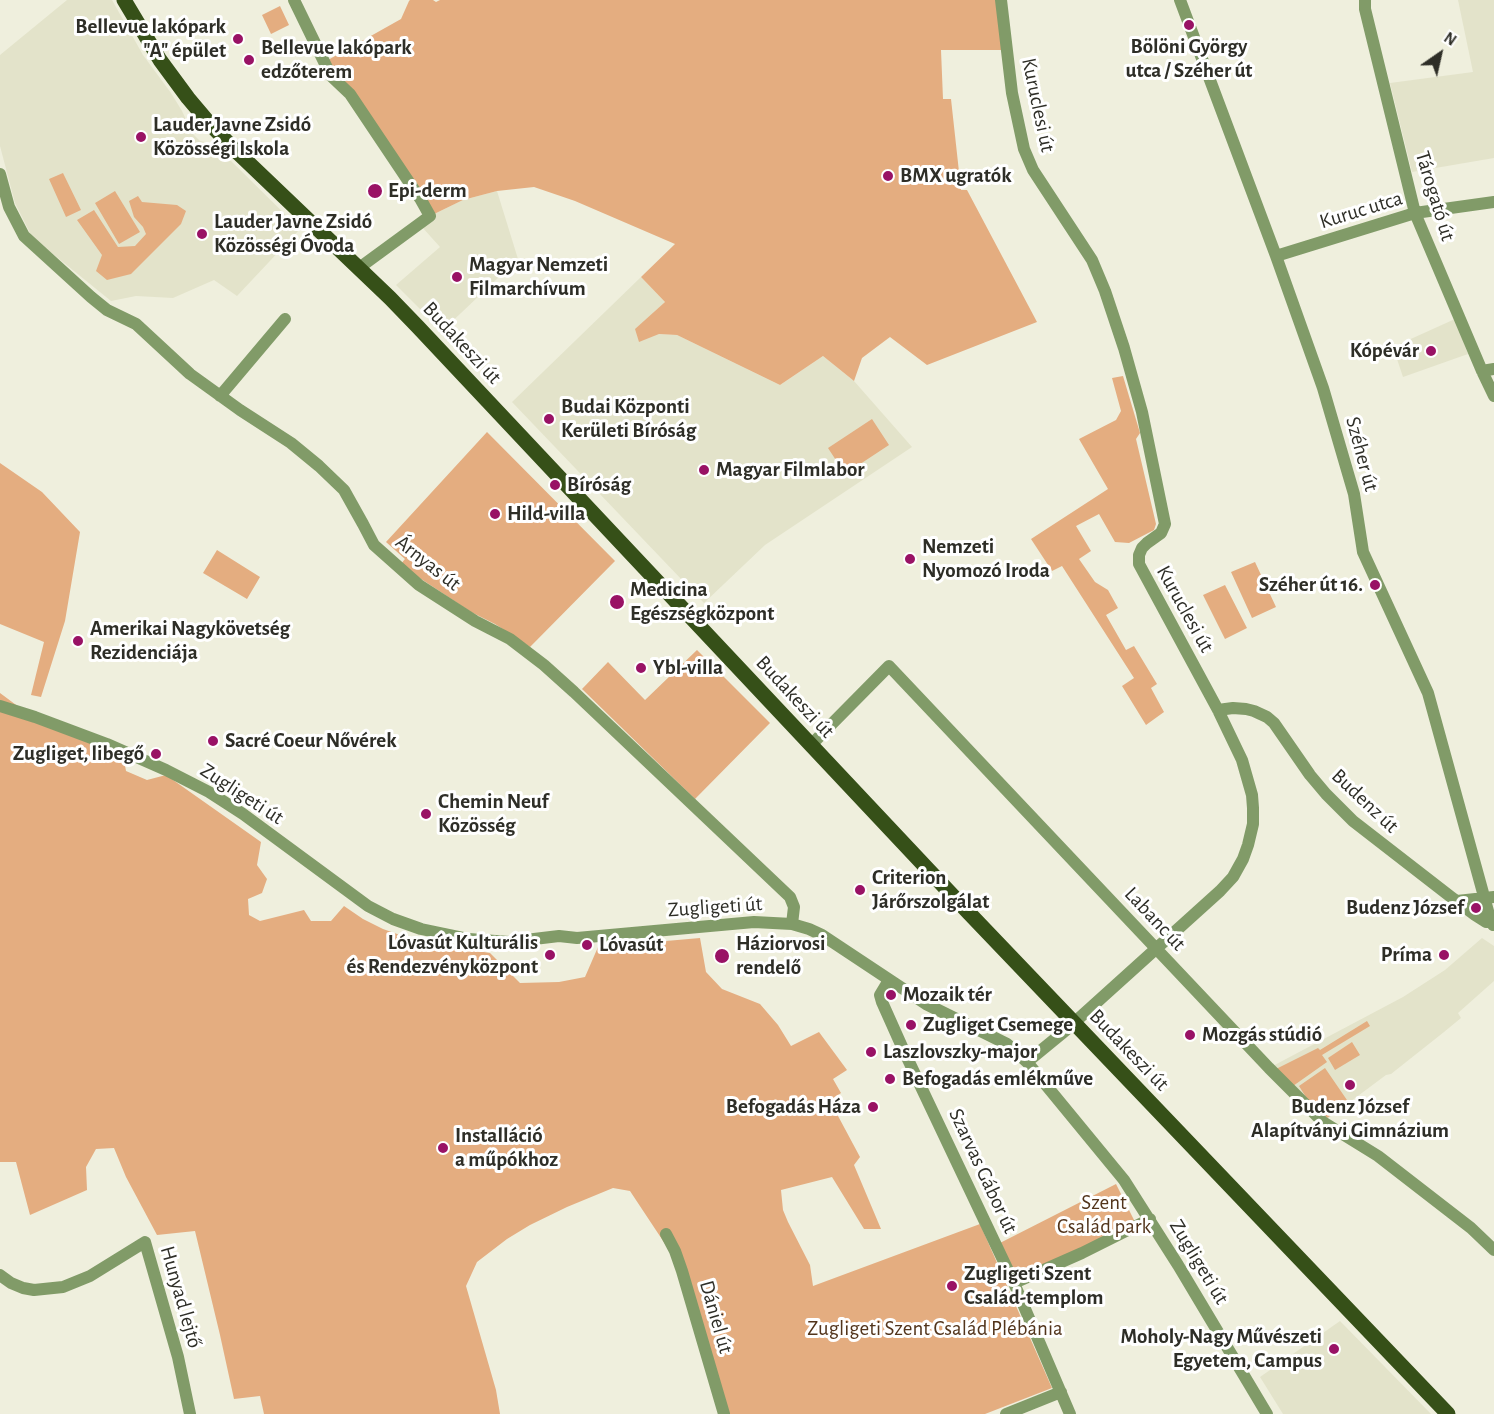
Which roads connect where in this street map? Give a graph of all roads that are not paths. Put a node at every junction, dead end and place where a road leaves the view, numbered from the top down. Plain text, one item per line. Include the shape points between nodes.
1 (124, 0) edge
2 (294, 0) edge
3 (1001, 0) edge
4 (1180, 0) edge
5 (1365, 0) edge
6 (0, 174) edge
7 (2, 192) edge
8 (1494, 202) edge
9 (1415, 213) junction
10 (1276, 256) junction
11 (359, 268) junction
12 (285, 319) dead end
13 (1488, 370) edge
14 (220, 396) junction
15 (1494, 396) edge
16 (0, 706) edge
17 (1218, 710) junction
18 (811, 745) junction
19 (1489, 898) edge
20 (1457, 901) junction
21 (792, 924) junction
22 (1492, 924) edge
23 (1156, 949) junction
24 (889, 980) junction
25 (1074, 1022) junction
26 (1027, 1062) junction
27 (1150, 1219) junction
28 (666, 1234) dead end
29 (1494, 1251) edge
30 (0, 1275) edge
31 (1014, 1282) junction
32 (1061, 1392) junction
33 (190, 1414) edge
34 (724, 1414) edge
35 (1005, 1414) edge
36 (1071, 1414) edge
37 (1267, 1414) edge
38 (1448, 1414) edge

1 - 11 main road, Budakeszi út via 160,60 203,117
2 - 11 street via 331,76 350,94 430,216
3 - 17 street, Kuruclesi út via 1012,93 1024,149 1033,170 1092,260 1142,412 1165,524 1159,536 1142,548 1140,567
4 - 10 street, Széher út
5 - 9 street, Tárogató út
6 - 7 street, Árnyas út
7 - 14 street, Árnyas út via 24,236 91,297 136,324 190,375
8 - 9 street, Kuruc utca
9 - 10 street, Kuruc utca
9 - 13 street, Tárogató út
10 - 19 street, Széher út via 1333,420 1354,494 1363,552 1428,693
11 - 18 main road, Budakeszi út
12 - 14 street
13 - 15 street, Tárogató út
14 - 21 street, Árnyas út via 291,442 344,490 374,545 404,573 445,603 510,639 574,692 790,897 794,907
16 - 21 street, Zugligeti út via 107,744 200,788 243,814 368,906 421,929 509,942 753,922
17 - 20 street, Budenz út via 1246,709 1267,717 1310,775 1353,821
17 - 23 street, Kuruclesi út via 1242,760 1252,795 1253,824 1248,845 1233,877
18 - 23 street, Labanc út via 889,666
18 - 25 main road, Budakeszi út
19 - 20 street
19 - 22 street, Széher út
20 - 22 street, Budenz út
21 - 24 street, Zugligeti út via 822,935
23 - 25 street, Kuruclesi út
23 - 29 street, Labanc út via 1323,1122 1378,1156 1471,1228
24 - 26 street, Zugligeti út via 937,1010 994,1036
24 - 31 street, Szarvas Gábor út via 880,995 882,1002
25 - 26 street, Kuruclesi út
25 - 38 main road, Budakeszi út
26 - 27 street, Zugligeti út via 1124,1180
27 - 31 street
27 - 37 street, Zugligeti út
28 - 34 street, Dániel út via 682,1271
30 - 33 street, Hunyad lejtő via 23,1288 63,1287 90,1276 145,1242
31 - 32 street, Szarvas Gábor út
32 - 35 street
32 - 36 street, Szarvas Gábor út

